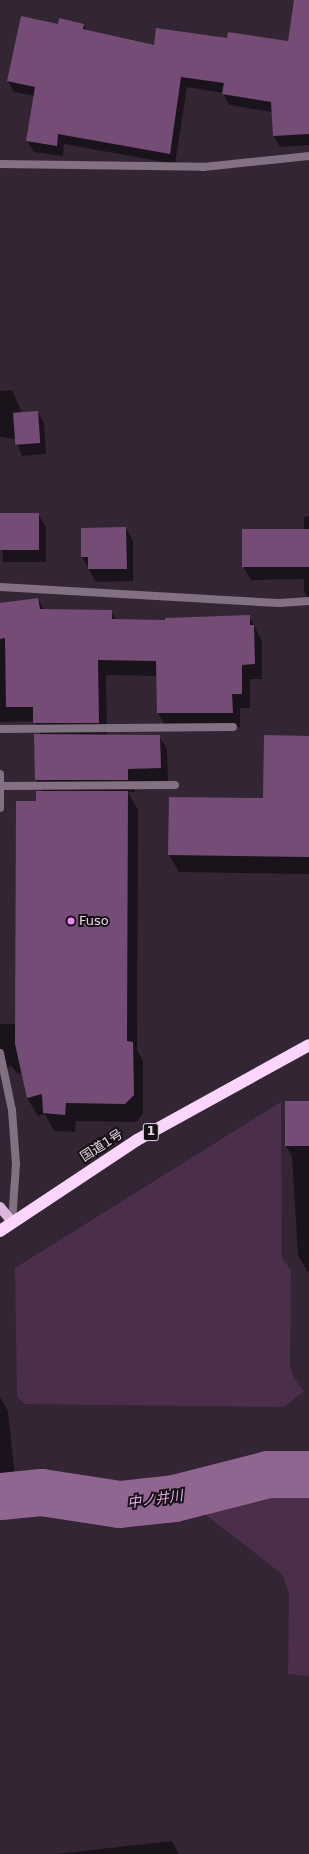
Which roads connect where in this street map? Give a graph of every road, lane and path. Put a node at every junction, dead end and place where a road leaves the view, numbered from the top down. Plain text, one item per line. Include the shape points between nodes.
1 (309, 156) edge
2 (0, 164) edge
3 (0, 587) edge
4 (309, 601) edge
5 (233, 726) dead end
6 (0, 729) edge
7 (0, 774) edge
8 (175, 785) dead end
9 (1, 786) edge
10 (0, 808) edge
11 (309, 1045) edge
12 (0, 1052) edge
13 (0, 1207) edge
14 (12, 1222) junction
15 (0, 1231) edge

1 - 2 street via 203,167
3 - 4 street via 280,603
5 - 6 street
7 - 9 street
8 - 9 street
9 - 10 street
11 - 14 highway, 国道1号 / 1 via 137,1140
12 - 14 street via 12,1110 16,1164
13 - 14 main road
14 - 15 highway, 国道1号 / 1

